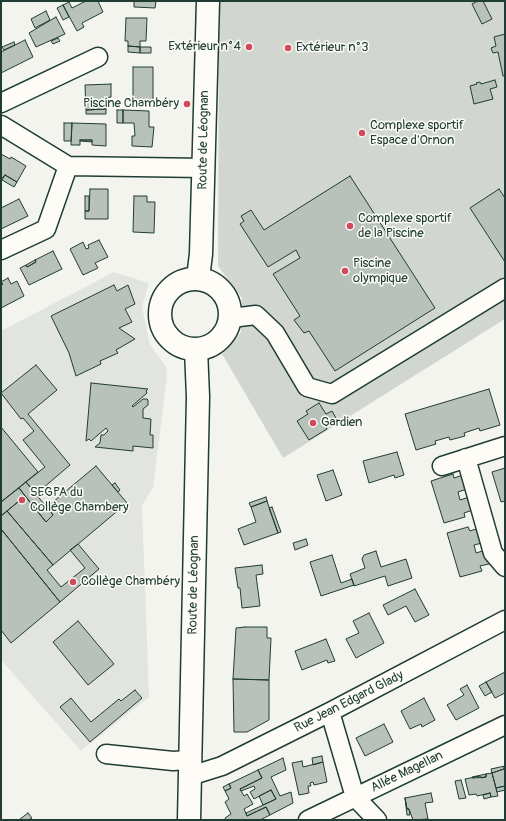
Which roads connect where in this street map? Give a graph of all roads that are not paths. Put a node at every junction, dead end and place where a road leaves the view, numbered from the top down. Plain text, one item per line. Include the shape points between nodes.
1 (208, 1) edge
2 (98, 57) dead end
3 (1, 103) edge
4 (1, 125) edge
5 (68, 166) junction
6 (204, 168) junction
7 (1, 250) edge
8 (198, 278) junction
9 (505, 288) edge
10 (231, 318) junction
11 (196, 349) junction
12 (505, 446) edge
13 (466, 458) junction
14 (442, 466) dead end
15 (505, 567) edge
16 (505, 620) edge
17 (330, 712) junction
18 (505, 725) edge
19 (106, 754) dead end
20 (190, 768) junction
21 (355, 797) junction
22 (189, 820) edge
23 (308, 820) edge
24 (377, 820) edge

1 - 6 main road, Route de Léognan
2 - 3 street
4 - 5 street
5 - 6 street
5 - 7 street via 46,229
6 - 8 main road, Route de Léognan
8 - 10 main road via 214,284 226,296
8 - 11 main road via 186,279 176,284 162,302 160,313 167,335 185,348
9 - 10 street via 332,394 307,387 275,333 256,315
10 - 11 main road via 223,336 206,347
11 - 20 main road, Route de Léognan via 198,397
12 - 13 street
13 - 14 street
13 - 15 street via 493,553
16 - 17 street, Rue Jean Edgard Glady
17 - 20 street, Rue Jean Edgard Glady via 222,766
17 - 21 street
18 - 21 street, Allée Magellan
19 - 20 street, Rue Jean Edgard Glady via 173,761
20 - 22 main road, Route de Léognan
21 - 23 street, Allée Magellan
21 - 24 street

